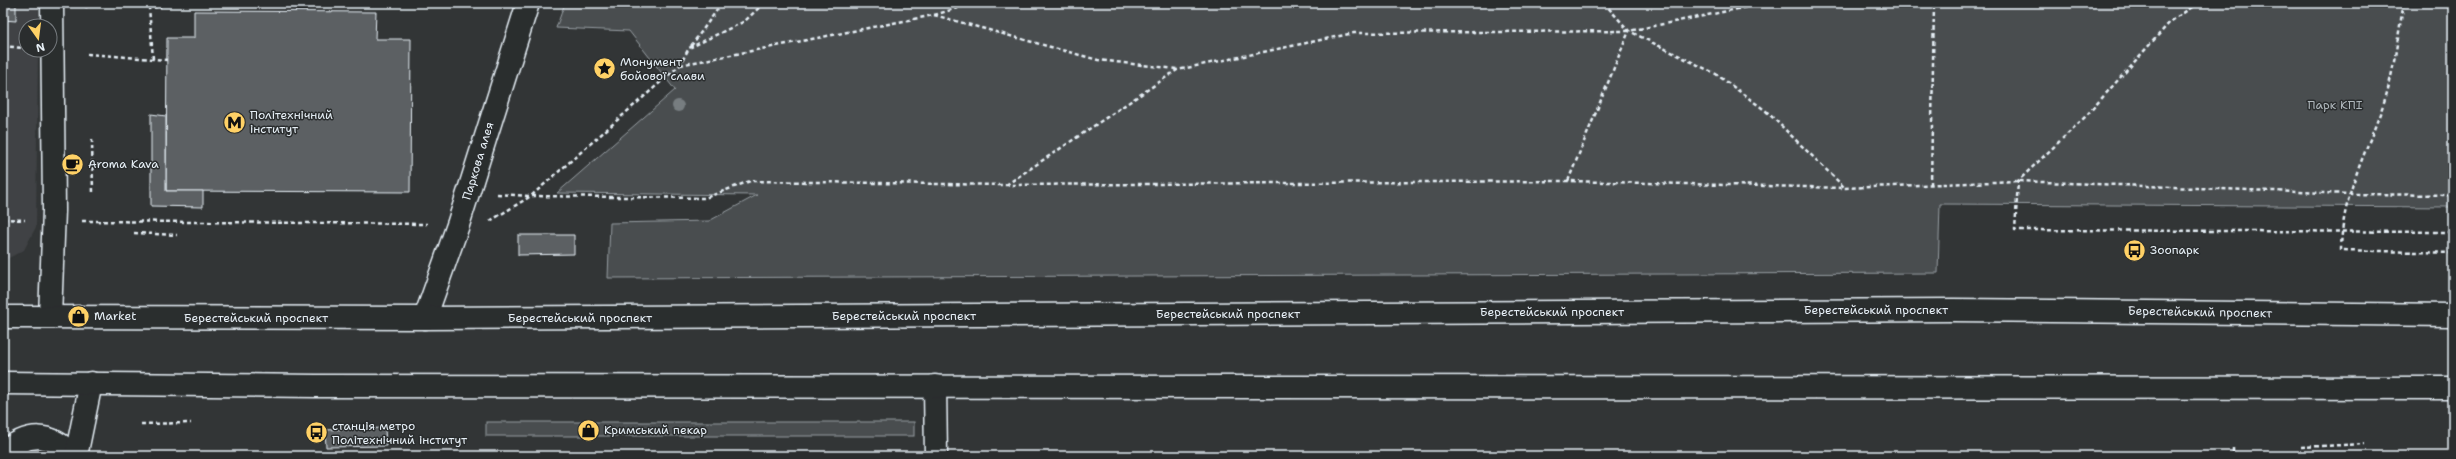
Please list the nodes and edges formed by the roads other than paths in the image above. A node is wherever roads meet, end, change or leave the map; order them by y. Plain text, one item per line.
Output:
1 (52, 3) edge
2 (528, 3) edge
3 (2453, 315) edge
4 (3, 317) edge
5 (50, 317) junction
6 (425, 318) junction
7 (3, 383) edge
8 (90, 383) junction
9 (935, 386) junction
10 (2453, 388) edge
11 (3, 454) edge
12 (72, 456) edge
13 (76, 456) edge
14 (936, 456) edge

1 - 5 main road
2 - 6 main road, Паркова алея
3 - 6 main road, Берестейський проспект
4 - 5 main road, Берестейський проспект
5 - 6 main road, Берестейський проспект
7 - 8 main road
8 - 9 main road
8 - 13 main road
9 - 10 main road
9 - 14 main road
11 - 12 main road

